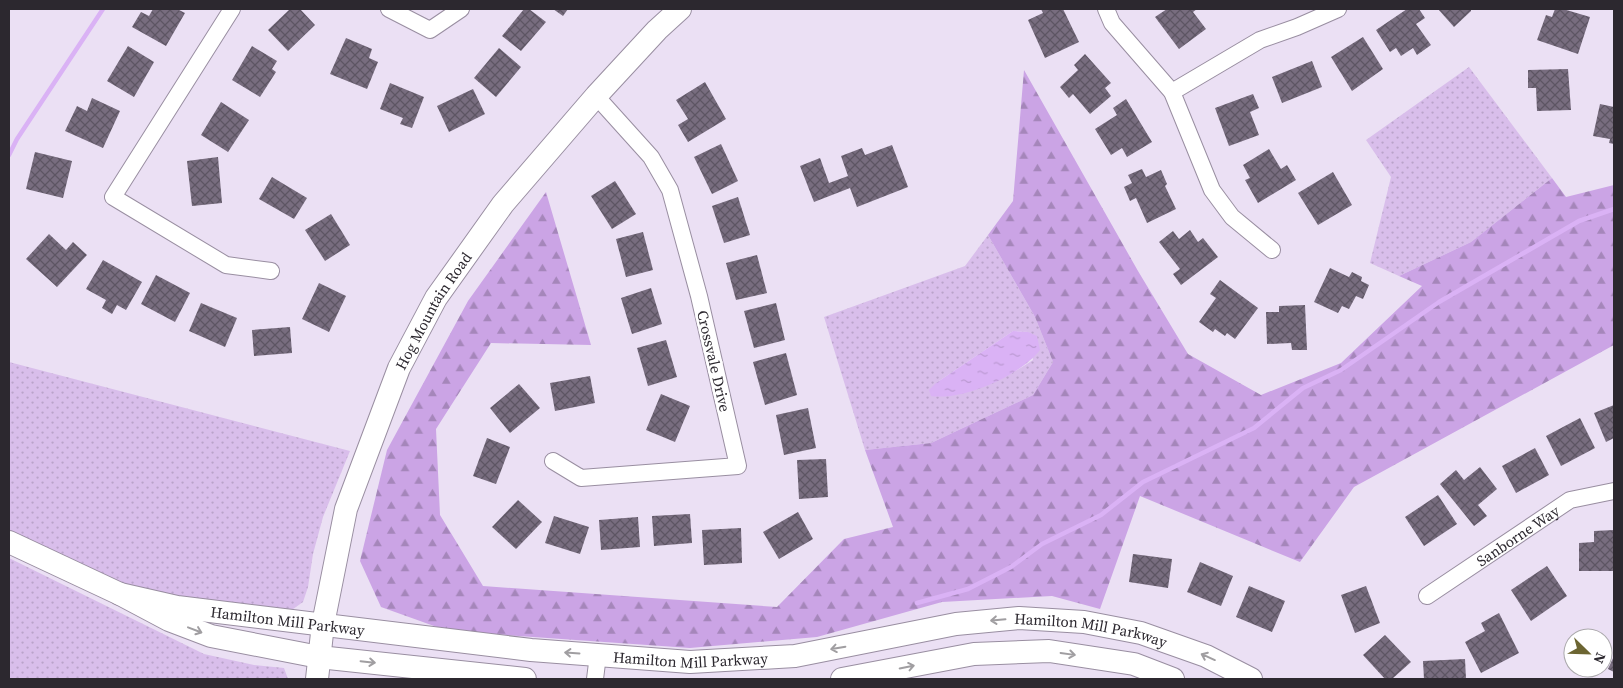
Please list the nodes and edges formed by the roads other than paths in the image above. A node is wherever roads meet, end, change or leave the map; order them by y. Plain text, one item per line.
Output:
1 (232, 9) edge
2 (389, 9) edge
3 (461, 9) edge
4 (680, 9) edge
5 (1106, 9) edge
6 (1338, 9) edge
7 (1172, 92) junction
8 (596, 96) junction
9 (1272, 250) dead end
10 (271, 271) dead end
11 (553, 461) dead end
12 (1614, 490) edge
13 (9, 542) edge
14 (120, 594) junction
15 (1426, 596) dead end
16 (323, 624) junction
17 (598, 655) junction
18 (320, 657) junction
19 (1238, 676) edge
20 (317, 679) edge
21 (525, 679) edge
22 (595, 679) edge
23 (842, 679) edge
24 (1173, 679) edge

1 - 10 street
2 - 3 street
4 - 8 street, Hog Mountain Road
5 - 7 street
6 - 7 street
7 - 9 street
8 - 11 street, Crossvale Drive
8 - 16 street, Hog Mountain Road
12 - 15 street, Sanborne Way
13 - 14 street, Hamilton Mill Parkway
14 - 16 street, Hamilton Mill Parkway
14 -> 18 street, Hamilton Mill Parkway
17 -> 16 street, Hamilton Mill Parkway
16 - 18 street, Hog Mountain Road
19 -> 17 street, Hamilton Mill Parkway
17 - 22 street
18 - 20 street, Hog Mountain Road
18 -> 21 street, Hamilton Mill Parkway
23 -> 24 street, Hamilton Mill Parkway

